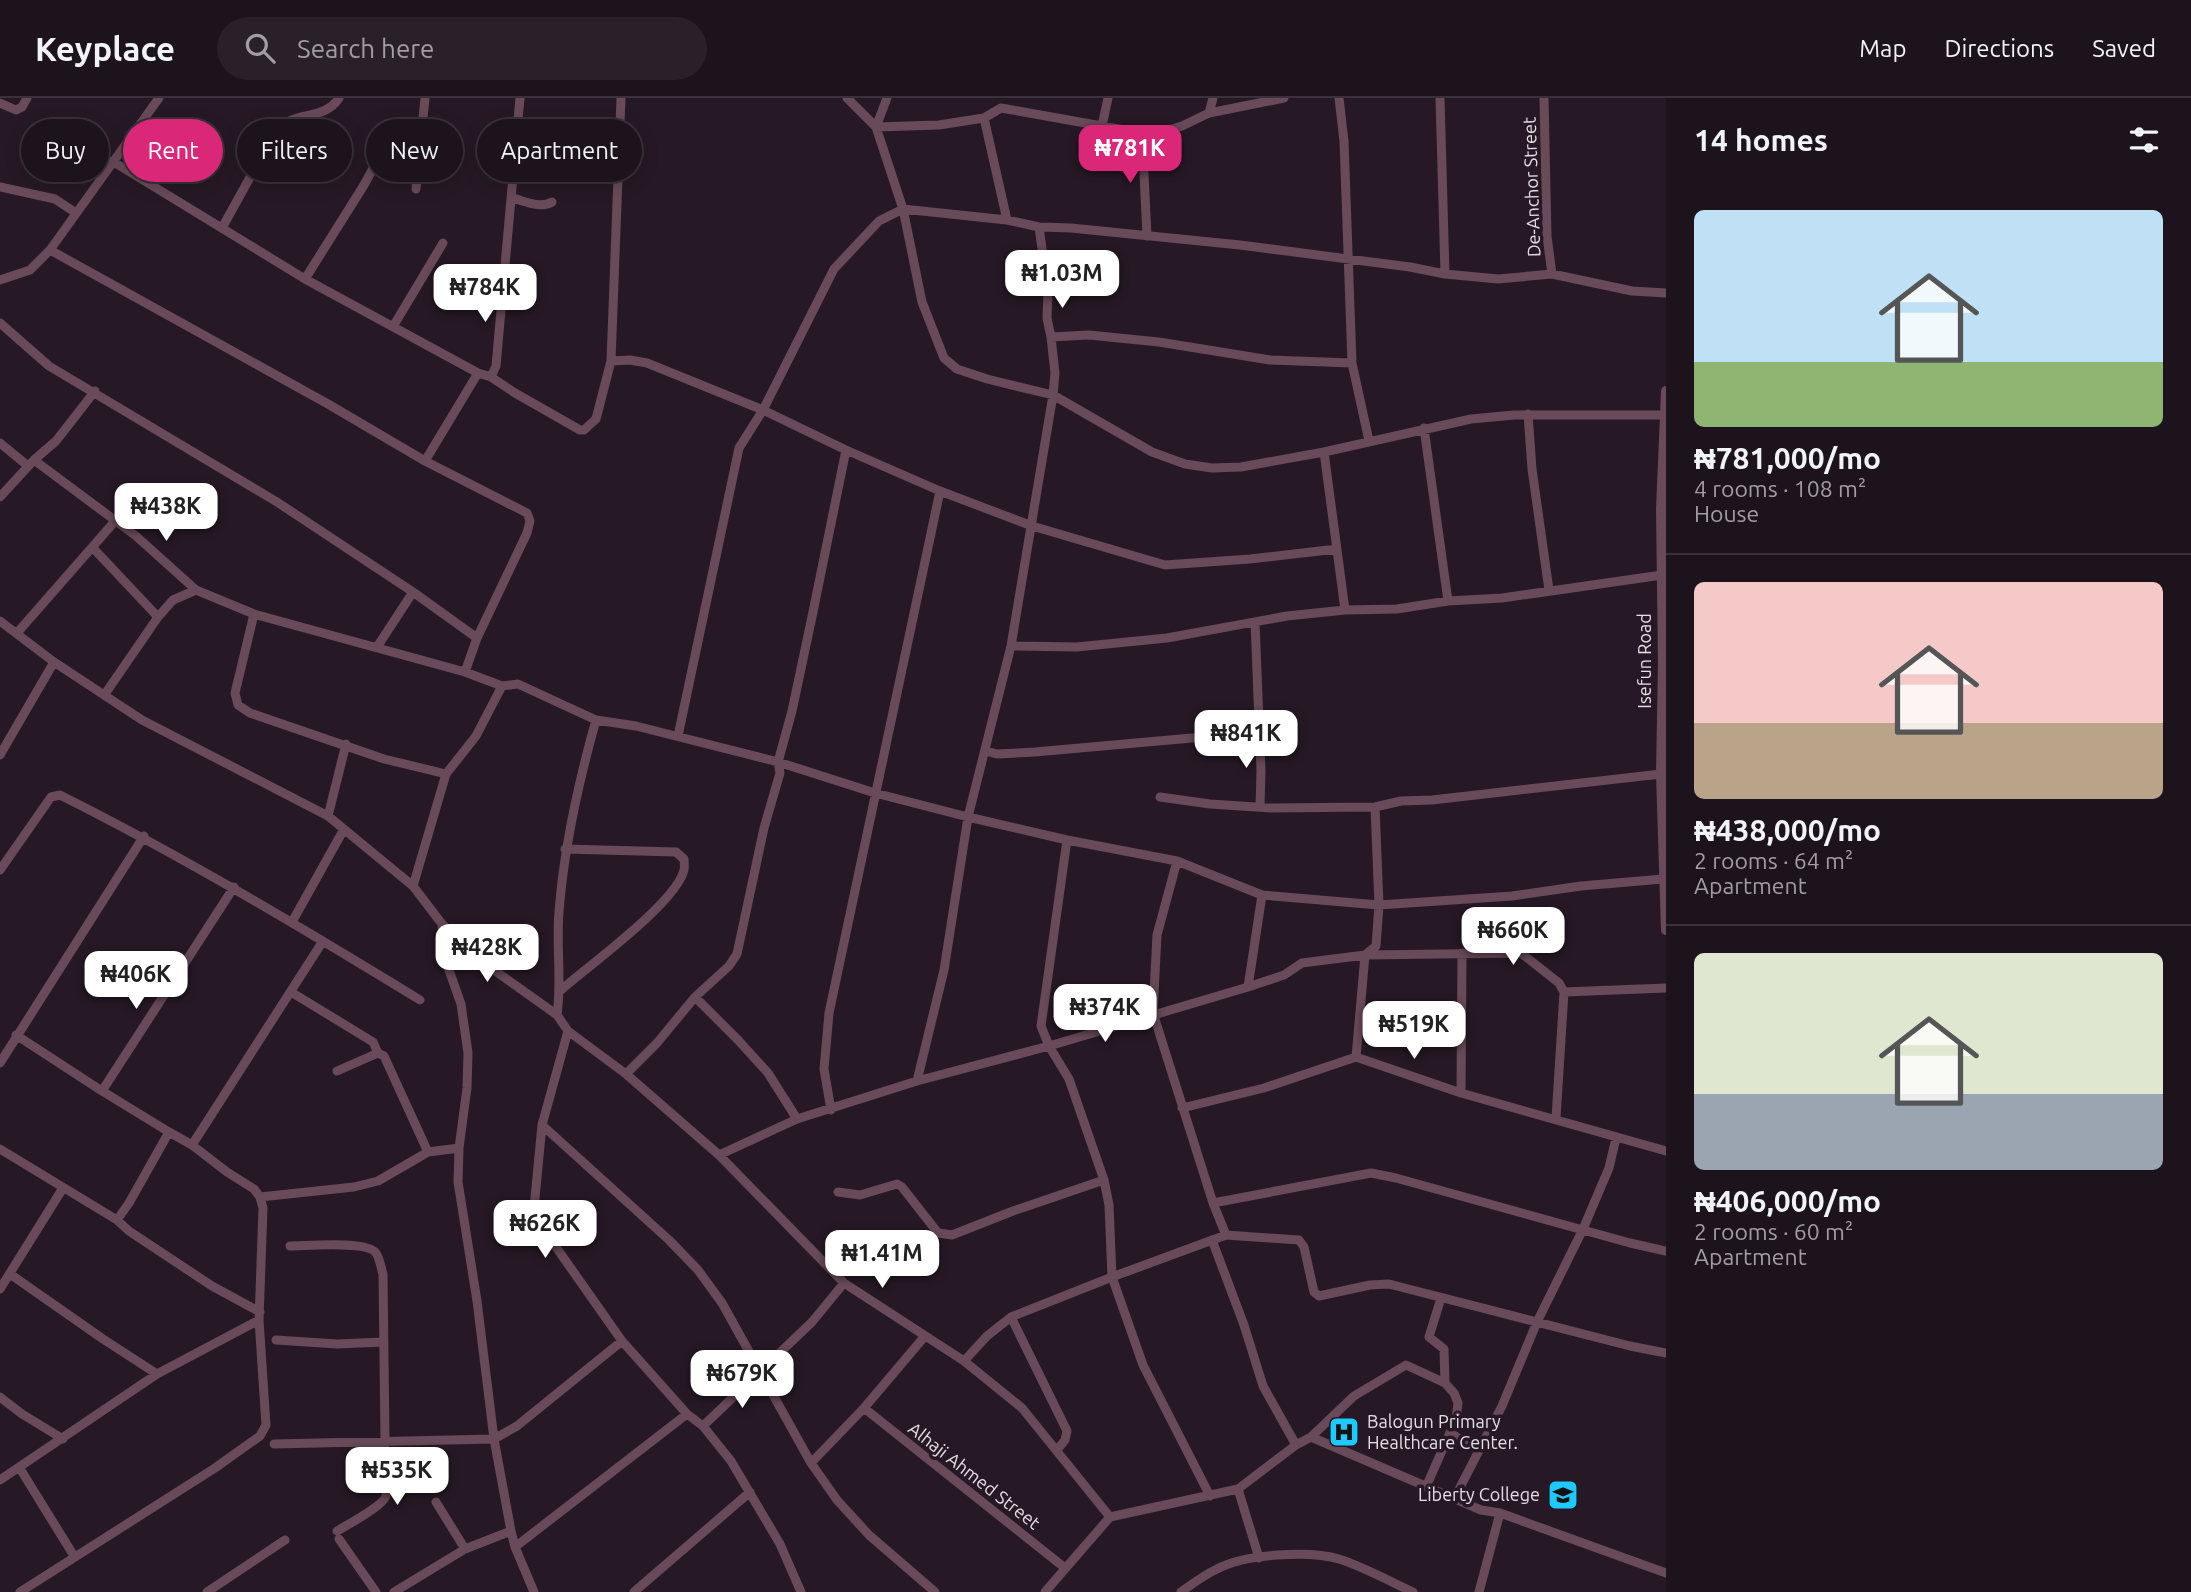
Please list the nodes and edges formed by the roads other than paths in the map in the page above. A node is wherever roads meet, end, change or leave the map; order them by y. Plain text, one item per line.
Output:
1 (27, 98) edge
2 (159, 98) edge
3 (339, 98) edge
4 (425, 98) edge
5 (520, 98) edge
6 (621, 98) edge
7 (847, 98) edge
8 (887, 98) edge
9 (1108, 98) edge
10 (1213, 98) edge
11 (1284, 98) edge
12 (1339, 98) edge
13 (1440, 98) edge
14 (1544, 98) edge
15 (0, 103) edge
16 (1001, 103) edge
17 (1209, 113) junction
18 (984, 118) junction
19 (422, 119) edge
20 (1101, 126) junction
21 (876, 127) junction
22 (1142, 133) junction
23 (112, 161) junction
24 (366, 182) edge
25 (417, 182) edge
26 (0, 187) edge
27 (416, 190) dead end
28 (512, 198) junction
29 (552, 202) dead end
30 (903, 209) junction
31 (76, 213) junction
32 (1007, 220) junction
33 (1039, 227) junction
34 (222, 228) junction
35 (1147, 236) junction
36 (443, 243) dead end
37 (50, 250) junction
38 (1347, 260) junction
39 (1445, 274) junction
40 (1552, 274) junction
41 (305, 279) junction
42 (0, 280) edge
43 (1666, 293) edge
44 (0, 323) edge
45 (394, 325) junction
46 (1051, 337) junction
47 (611, 361) junction
48 (1352, 363) junction
49 (478, 373) junction
50 (491, 377) junction
51 (95, 391) junction
52 (1666, 391) edge
53 (1053, 396) junction
54 (763, 410) junction
55 (1528, 414) junction
56 (1666, 415) edge
57 (1424, 428) junction
58 (1369, 442) junction
59 (0, 443) edge
60 (846, 450) junction
61 (1324, 452) junction
62 (425, 461) junction
63 (31, 463) junction
64 (940, 491) junction
65 (0, 497) edge
66 (116, 520) junction
67 (1032, 526) junction
68 (93, 548) junction
69 (1337, 549) junction
70 (1662, 575) junction
71 (196, 590) junction
72 (1549, 590) junction
73 (413, 592) junction
74 (1448, 601) junction
75 (1345, 610) junction
76 (254, 614) junction
77 (158, 617) junction
78 (0, 621) edge
79 (1255, 622) junction
80 (18, 633) junction
81 (477, 638) junction
82 (1011, 646) junction
83 (377, 647) junction
84 (54, 662) junction
85 (465, 672) junction
86 (502, 686) junction
87 (105, 694) junction
88 (596, 720) junction
89 (1258, 732) junction
90 (678, 736) junction
91 (346, 744) junction
92 (986, 751) junction
93 (0, 755) edge
94 (778, 762) junction
95 (446, 774) junction
96 (1661, 774) junction
97 (875, 793) junction
98 (1160, 797) dead end
99 (1260, 807) junction
100 (1375, 807) junction
101 (328, 816) junction
102 (968, 817) junction
103 (344, 829) junction
104 (144, 836) junction
105 (1067, 840) junction
106 (565, 849) junction
107 (1177, 861) junction
108 (0, 870) edge
109 (1663, 879) junction
110 (412, 886) junction
111 (234, 887) junction
112 (1262, 895) junction
113 (1379, 905) junction
114 (292, 922) junction
115 (442, 924) junction
116 (1666, 930) edge
117 (323, 941) junction
118 (1462, 953) junction
119 (1365, 955) junction
120 (1248, 987) junction
121 (1666, 988) edge
122 (560, 991) junction
123 (291, 992) junction
124 (1564, 992) junction
125 (695, 997) junction
126 (420, 1000) dead end
127 (1153, 1013) junction
128 (557, 1015) junction
129 (568, 1031) junction
130 (16, 1035) junction
131 (1049, 1046) junction
132 (378, 1053) junction
133 (1356, 1057) junction
134 (0, 1063) edge
135 (337, 1071) dead end
136 (626, 1074) junction
137 (917, 1081) junction
138 (102, 1091) junction
139 (1461, 1093) junction
140 (1182, 1108) junction
141 (831, 1110) junction
142 (1556, 1118) junction
143 (797, 1119) junction
144 (542, 1125) junction
145 (169, 1132) junction
146 (1616, 1138) junction
147 (192, 1144) junction
148 (459, 1148) junction
149 (0, 1149) edge
150 (1666, 1151) edge
151 (428, 1152) junction
152 (719, 1155) junction
153 (1104, 1180) junction
154 (63, 1188) junction
155 (838, 1192) dead end
156 (260, 1197) junction
157 (1213, 1203) junction
158 (117, 1220) junction
159 (1583, 1230) junction
160 (1226, 1235) junction
161 (1212, 1240) junction
162 (290, 1246) dead end
163 (1666, 1251) edge
164 (10, 1273) junction
165 (1112, 1276) junction
166 (844, 1283) junction
167 (0, 1289) edge
168 (1441, 1298) junction
169 (260, 1316) junction
170 (1011, 1317) junction
171 (1537, 1322) junction
172 (925, 1336) junction
173 (276, 1340) dead end
174 (622, 1341) junction
175 (384, 1342) junction
176 (1666, 1353) edge
177 (964, 1361) junction
178 (760, 1371) junction
179 (158, 1374) junction
180 (1445, 1383) junction
181 (0, 1397) edge
182 (864, 1408) junction
183 (687, 1414) junction
184 (703, 1426) junction
185 (1450, 1432) junction
186 (1311, 1437) junction
187 (63, 1438) junction
188 (494, 1439) junction
189 (385, 1441) junction
190 (274, 1444) dead end
191 (1296, 1445) junction
192 (1482, 1446) junction
193 (1057, 1450) junction
194 (811, 1463) junction
195 (19, 1467) junction
196 (0, 1479) edge
197 (1426, 1487) junction
198 (1238, 1489) junction
199 (750, 1492) junction
200 (1210, 1496) junction
201 (1454, 1499) junction
202 (436, 1502) dead end
203 (1500, 1513) junction
204 (1110, 1517) junction
205 (511, 1531) junction
206 (285, 1540) dead end
207 (515, 1547) junction
208 (465, 1549) junction
209 (74, 1556) junction
210 (1259, 1558) junction
211 (1066, 1568) junction
212 (1666, 1573) edge
213 (797, 1590) edge
214 (930, 1591) edge
215 (20, 1592) edge
216 (207, 1592) edge
217 (376, 1592) edge
218 (394, 1592) edge
219 (534, 1592) edge
220 (634, 1592) edge
221 (1045, 1592) edge
222 (1181, 1592) edge
223 (1413, 1592) edge
224 (1479, 1592) edge

1 - 15 street
2 - 23 street
3 - 34 street
4 - 19 street
5 - 28 street
6 - 47 street
7 - 21 street
8 - 21 street
9 - 20 street
10 - 17 street
11 - 17 street
12 - 38 street
13 - 39 street
14 - 40 street, De-Anchor Street
16 - 18 street
16 - 20 street
17 - 22 street
18 - 21 street
18 - 32 street
20 - 22 street
21 - 30 street
22 - 35 street
23 - 31 street
23 - 34 street
24 - 41 street
25 - 27 street
26 - 31 street
28 - 29 street
28 - 50 street
30 - 32 street
30 - 53 street
30 - 54 street
31 - 37 street
32 - 33 street
33 - 35 street
33 - 46 street
34 - 41 street
35 - 38 street
36 - 45 street
37 - 42 street
37 - 62 street
38 - 39 street
38 - 48 street
39 - 40 street
40 - 43 street
41 - 45 street
44 - 51 street
45 - 49 street
46 - 48 street
46 - 53 street
47 - 50 street
47 - 54 street
48 - 58 street
49 - 50 street
49 - 62 street
51 - 63 street
51 - 73 street
52 - 56 street, Isefun Road
53 - 61 street
53 - 67 street
54 - 60 street
54 - 90 street
55 - 56 street
55 - 57 street
55 - 72 street
56 - 70 street, Isefun Road
57 - 58 street
57 - 74 street
58 - 61 street
59 - 63 street
60 - 64 street
60 - 94 street
61 - 69 street
62 - 81 street
63 - 65 street
63 - 66 street
64 - 67 street
64 - 97 street
66 - 68 street
66 - 71 street
67 - 69 street
67 - 82 street
68 - 77 street
68 - 80 street
69 - 75 street
70 - 72 street
70 - 96 street, Isefun Road
71 - 76 street
71 - 77 street
72 - 74 street
73 - 81 street
73 - 83 street
74 - 75 street
75 - 79 street
76 - 83 street
76 - 91 street
77 - 87 street
78 - 80 street
79 - 82 street
79 - 89 street
80 - 84 street
81 - 85 street
82 - 92 street
83 - 85 street
84 - 87 street
84 - 93 street
85 - 86 street
86 - 88 street
86 - 95 street
87 - 101 street
88 - 90 street
88 - 106 street
89 - 92 street
89 - 99 street
90 - 94 street
91 - 95 street
91 - 101 street
92 - 102 street
94 - 97 street
94 - 125 street
95 - 110 street
96 - 100 street
96 - 109 street, Isefun Road
97 - 102 street
97 - 141 street
98 - 99 street
99 - 100 street
100 - 113 street
101 - 103 street
102 - 105 street
102 - 137 street
103 - 110 street
103 - 114 street
104 - 108 street
104 - 111 street
104 - 130 street
105 - 107 street
105 - 131 street
106 - 122 street
106 - 122 street
107 - 112 street
107 - 127 street
109 - 113 street
109 - 116 street, Isefun Road
110 - 115 street
111 - 114 street
111 - 138 street
112 - 113 street
112 - 120 street
113 - 119 street
114 - 117 street
115 - 128 street
115 - 148 street
117 - 123 street
117 - 126 street
118 - 119 street
118 - 124 street
118 - 139 street
119 - 120 street
119 - 133 street
120 - 127 street
121 - 124 street
122 - 128 street
123 - 132 street
123 - 147 street
124 - 142 street
125 - 136 street
125 - 143 street
127 - 131 street
127 - 140 street
128 - 129 street
129 - 136 street
129 - 144 street
130 - 134 street
130 - 138 street
131 - 137 street
131 - 153 street
132 - 135 street
132 - 151 street
133 - 139 street
133 - 140 street
136 - 152 street
137 - 141 street
138 - 145 street
139 - 142 street
140 - 157 street
141 - 143 street
142 - 146 street
143 - 152 street
144 - 174 street
144 - 178 street
145 - 147 street
145 - 158 street
146 - 150 street
146 - 159 street
147 - 156 street
148 - 151 street
148 - 188 street
149 - 154 street
151 - 156 street
152 - 166 street
153 - 155 street
153 - 165 street
154 - 158 street
154 - 164 street
156 - 169 street
157 - 159 street
157 - 160 street
158 - 169 street
159 - 163 street
159 - 171 street
160 - 161 street
160 - 168 street
161 - 165 street
161 - 191 street
162 - 175 street
164 - 167 street
164 - 179 street
165 - 170 street
165 - 200 street
166 - 172 street
166 - 178 street
168 - 171 street
168 - 180 street
169 - 179 street
169 - 209 street
170 - 177 street
170 - 193 street
171 - 176 street
171 - 192 street
172 - 177 street
172 - 182 street
173 - 175 street
174 - 183 street
174 - 188 street
175 - 189 street
177 - 193 street
178 - 184 street
178 - 194 street
179 - 187 street
180 - 185 street
180 - 186 street
181 - 187 street
182 - 194 street
182 - 211 street, Alhaji Ahmed Street
183 - 184 street
183 - 207 street
184 - 199 street
185 - 192 street
185 - 197 street
186 - 191 street
186 - 197 street
187 - 195 street
188 - 189 street
188 - 205 street
189 - 190 street
189 - 217 street
191 - 198 street
192 - 201 street
193 - 204 street
194 - 214 street
195 - 196 street
195 - 209 street
197 - 201 street
198 - 200 street
198 - 210 street
199 - 213 street
199 - 220 street
200 - 204 street
201 - 203 street
202 - 208 street
203 - 212 street
203 - 224 street
204 - 211 street
205 - 207 street
205 - 208 street
206 - 216 street
207 - 219 street
208 - 218 street
209 - 215 street
210 - 222 street
210 - 223 street
211 - 221 street

